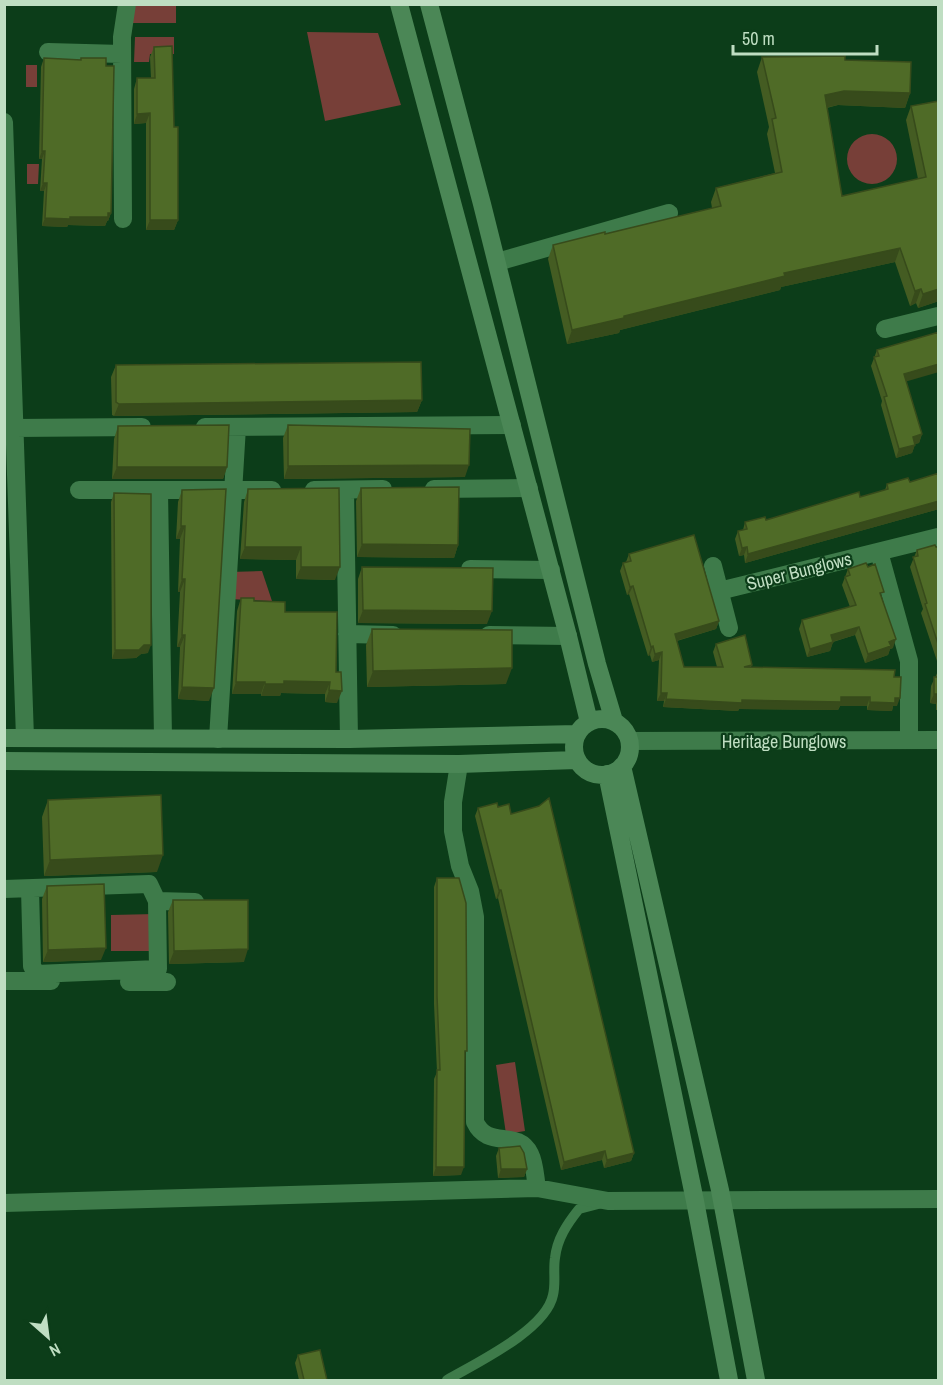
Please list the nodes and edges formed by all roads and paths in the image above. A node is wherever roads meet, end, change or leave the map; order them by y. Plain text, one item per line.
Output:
1 (127, 4) edge
2 (399, 4) edge
3 (429, 4) edge
4 (48, 52) dead end
5 (122, 54) junction
6 (4, 122) edge
7 (669, 213) dead end
8 (123, 219) dead end
9 (497, 262) junction
10 (8, 308) edge
11 (939, 316) edge
12 (885, 329) dead end
13 (512, 425) junction
14 (155, 427) edge
15 (190, 427) edge
16 (237, 427) junction
17 (14, 428) junction
18 (529, 488) junction
19 (79, 490) dead end
20 (345, 490) junction
21 (159, 491) junction
22 (233, 491) junction
23 (939, 537) edge
24 (879, 552) junction
25 (712, 566) dead end
26 (346, 568) junction
27 (368, 568) edge
28 (448, 569) edge
29 (551, 570) junction
30 (719, 591) junction
31 (729, 628) dead end
32 (346, 634) junction
33 (405, 635) edge
34 (475, 635) edge
35 (568, 636) junction
36 (614, 721) junction
37 (582, 728) junction
38 (4, 738) edge
39 (25, 738) junction
40 (163, 738) junction
41 (218, 739) junction
42 (349, 739) junction
43 (909, 740) junction
44 (939, 740) edge
45 (630, 741) junction
46 (577, 760) junction
47 (4, 761) edge
48 (459, 764) junction
49 (615, 770) junction
50 (4, 889) edge
51 (30, 889) junction
52 (157, 901) junction
53 (210, 902) edge
54 (4, 981) edge
55 (166, 982) dead end
56 (537, 1188) junction
57 (939, 1198) edge
58 (608, 1201) junction
59 (695, 1201) junction
60 (722, 1201) junction
61 (4, 1203) edge
62 (447, 1380) edge
63 (729, 1380) edge
64 (756, 1380) edge

1 - 5 street
2 - 13 street
3 - 9 street
4 - 5 street
5 - 8 street
6 - 10 street
7 - 9 street
9 - 36 street
10 - 17 street
11 - 12 street
13 - 16 street
13 - 18 street
14 - 17 street
15 - 16 street
16 - 22 street
17 - 39 street
18 - 20 street
18 - 29 street
19 - 21 street
20 - 22 street
20 - 26 street
21 - 22 street
21 - 40 street
22 - 41 street
23 - 24 street, Super Bunglows
24 - 30 street, Super Bunglows
24 - 43 street
25 - 30 street
26 - 27 street
26 - 32 street
28 - 29 street
29 - 35 street
30 - 31 street
32 - 33 street
32 - 42 street
34 - 35 street
35 - 37 street
36 - 37 street
36 - 45 street
37 - 42 street
37 - 46 street
38 - 39 street
39 - 40 street
40 - 41 street
41 - 42 street
43 - 44 street, Heritage Bunglows
43 - 45 street, Heritage Bunglows
45 - 49 street
46 - 48 street
46 - 49 street
47 - 48 street
48 - 56 street
49 - 59 street
49 - 60 street
50 - 51 street
51 - 52 street
51 - 52 street
52 - 53 street
54 - 55 street
56 - 58 street
56 - 61 street
57 - 60 street
58 - 59 street
58 - 62 lane
59 - 60 street
59 - 63 street
60 - 64 street

